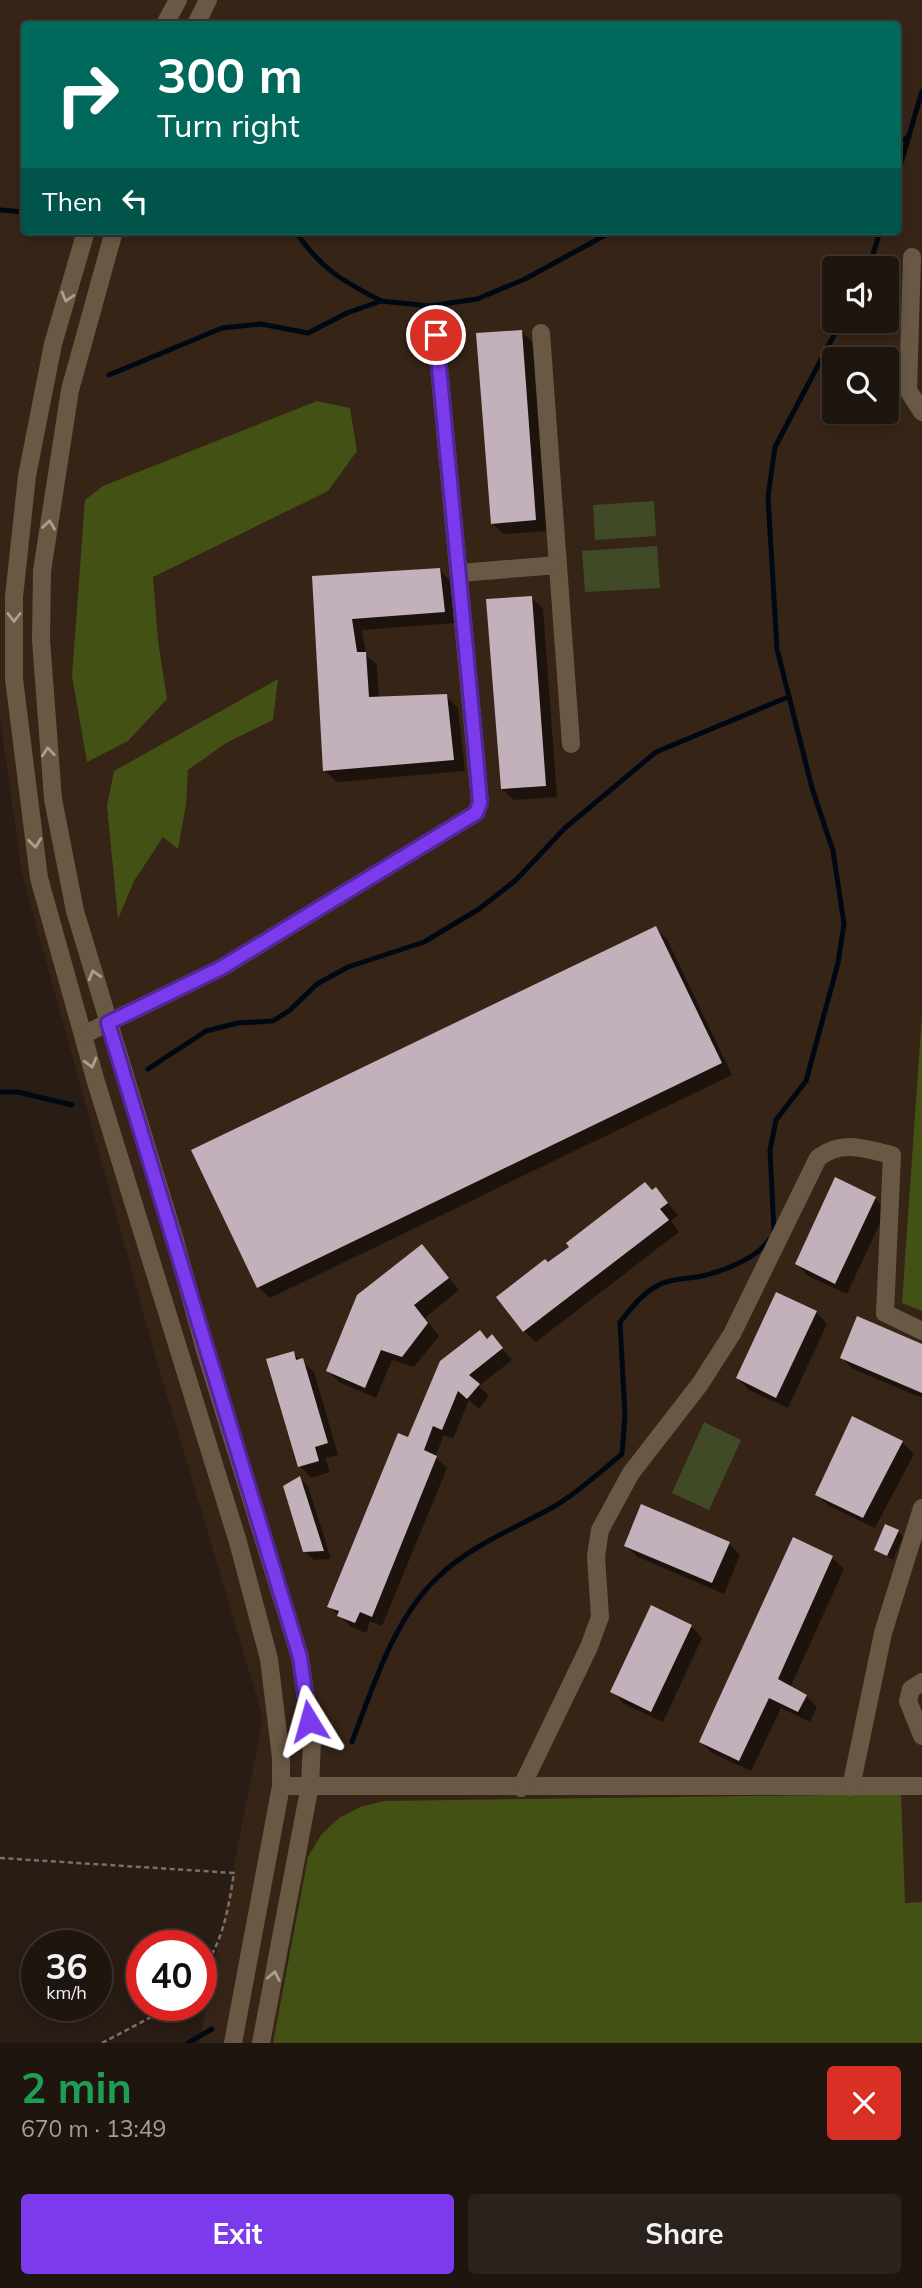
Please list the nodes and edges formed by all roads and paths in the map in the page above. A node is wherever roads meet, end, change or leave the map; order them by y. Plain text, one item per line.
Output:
1 (178, 0) edge
2 (208, 0) edge
3 (167, 21) edge
4 (198, 21) edge
5 (85, 235) edge
6 (113, 235) edge
7 (912, 257) dead end
8 (541, 333) dead end
9 (436, 335) dead end
10 (922, 412) edge
11 (558, 565) junction
12 (459, 573) junction
13 (571, 744) dead end
14 (108, 1023) junction
15 (83, 1035) junction
16 (922, 1331) edge
17 (205, 1350) junction
18 (181, 1357) junction
19 (922, 1508) edge
20 (261, 1531) junction
21 (238, 1542) junction
22 (922, 1682) edge
23 (922, 1736) edge
24 (310, 1785) junction
25 (281, 1786) junction
26 (922, 1786) edge
27 (851, 1787) junction
28 (521, 1788) junction
29 (0, 1858) edge
30 (217, 1941) edge
31 (144, 2021) edge
32 (102, 2043) edge
33 (233, 2043) edge
34 (261, 2043) edge

1 - 3 street
2 - 4 street
5 -> 15 street
14 -> 6 street
7 - 10 street
8 - 11 street
9 - 12 street
11 - 12 street
11 - 13 street
12 - 14 street
14 - 15 street
14 - 17 street
15 -> 18 street
16 - 28 street
17 - 18 street
17 - 20 street
18 - 21 street
19 - 27 street
20 - 21 street
20 - 24 street
21 - 25 street
22 - 23 street
24 - 25 street
24 - 28 street
34 -> 24 street
25 - 33 street
26 - 27 street
27 - 28 street
29 - 30 path
31 - 32 path

